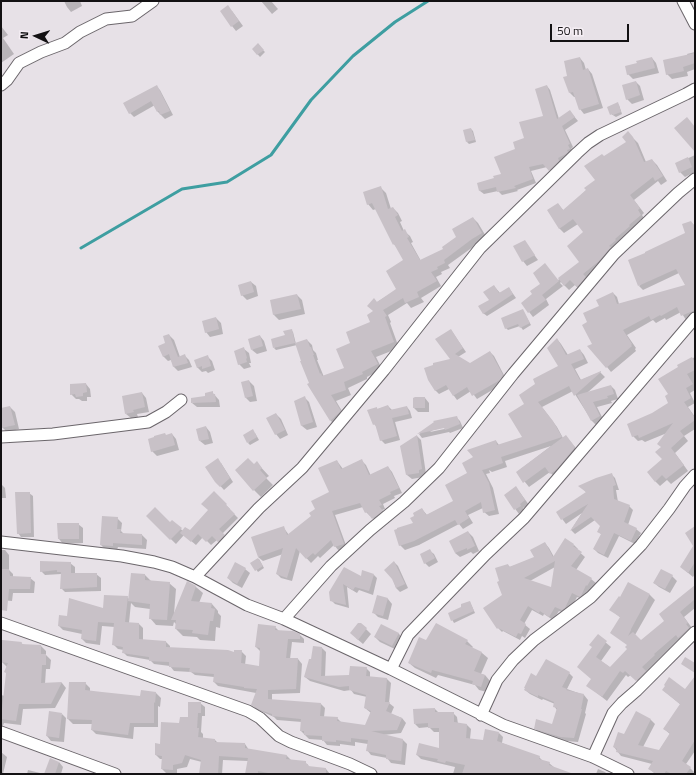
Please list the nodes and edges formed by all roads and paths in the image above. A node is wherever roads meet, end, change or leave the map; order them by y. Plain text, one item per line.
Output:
1 (153, 1) edge
2 (683, 1) edge
3 (695, 24) edge
4 (1, 84) edge
5 (695, 89) edge
6 (695, 179) edge
7 (695, 318) edge
8 (181, 400) dead end
9 (1, 437) edge
10 (695, 475) edge
11 (1, 542) edge
12 (195, 577) junction
13 (284, 619) junction
14 (1, 623) edge
15 (695, 632) edge
16 (392, 669) junction
17 (481, 715) junction
18 (1, 732) edge
19 (593, 757) junction
20 (115, 774) edge
21 (371, 774) edge
22 (628, 774) edge

1 - 4 street
2 - 3 street
5 - 12 street
6 - 13 street
7 - 16 street
8 - 9 street
10 - 17 street
11 - 12 street
12 - 13 street
13 - 16 street
14 - 21 street
15 - 19 street
16 - 17 street
17 - 19 street
18 - 20 street
19 - 22 street

